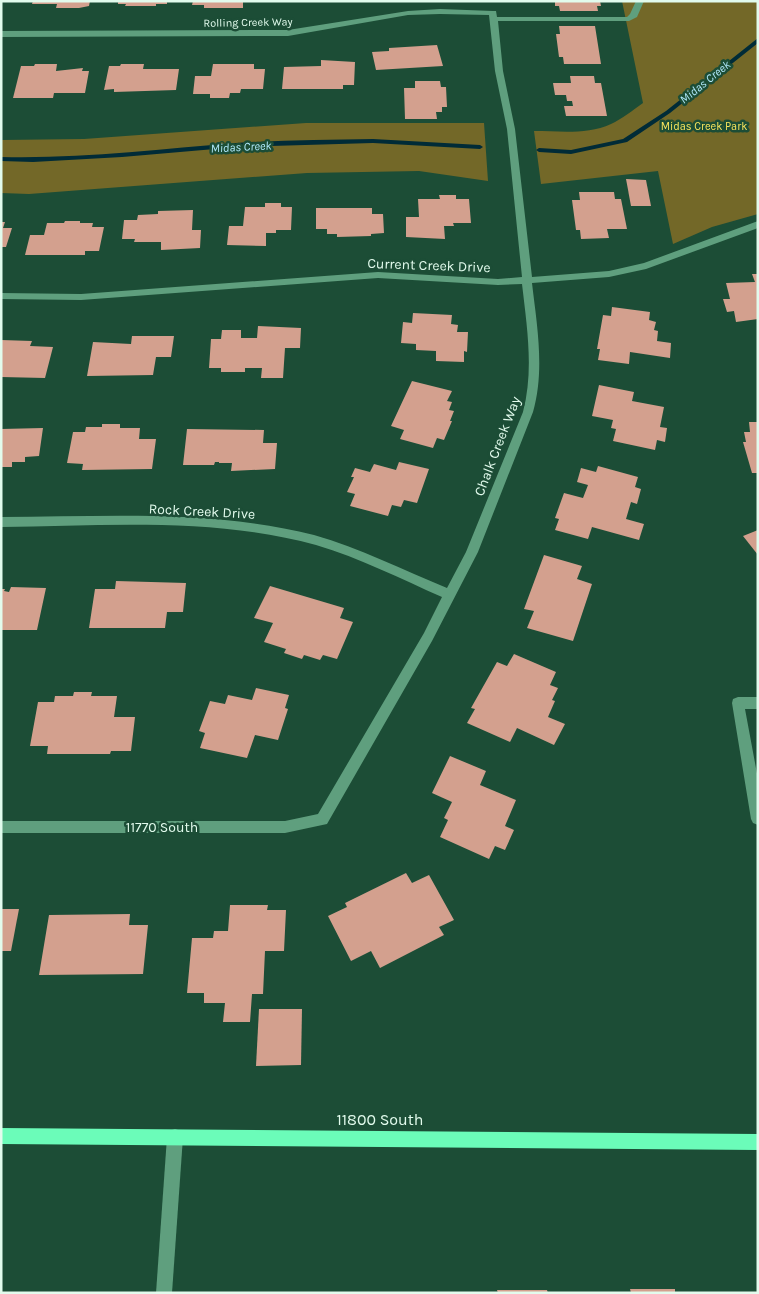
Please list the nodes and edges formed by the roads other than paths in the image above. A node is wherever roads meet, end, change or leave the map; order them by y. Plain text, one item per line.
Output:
1 (640, 1) edge
2 (493, 16) junction
3 (1, 34) edge
4 (758, 224) edge
5 (528, 282) junction
6 (1, 296) edge
7 (1, 522) edge
8 (450, 595) junction
9 (758, 703) edge
10 (322, 820) joint
11 (758, 820) edge
12 (1, 827) edge
13 (1, 1136) edge
14 (175, 1137) junction
15 (758, 1142) edge
16 (164, 1293) edge

1 - 2 street, Rolling Creek Way
2 - 3 street, Rolling Creek Way
2 - 5 street, Chalk Creek Way
4 - 5 street, Current Creek Drive
5 - 6 street, Current Creek Drive
5 - 8 street, Chalk Creek Way
7 - 8 street, Rock Creek Drive
8 - 10 street, Chalk Creek Way
9 - 11 street
10 - 12 street, 11770 South
13 - 14 main road, 11800 South
14 - 15 main road, 11800 South
14 - 16 street

